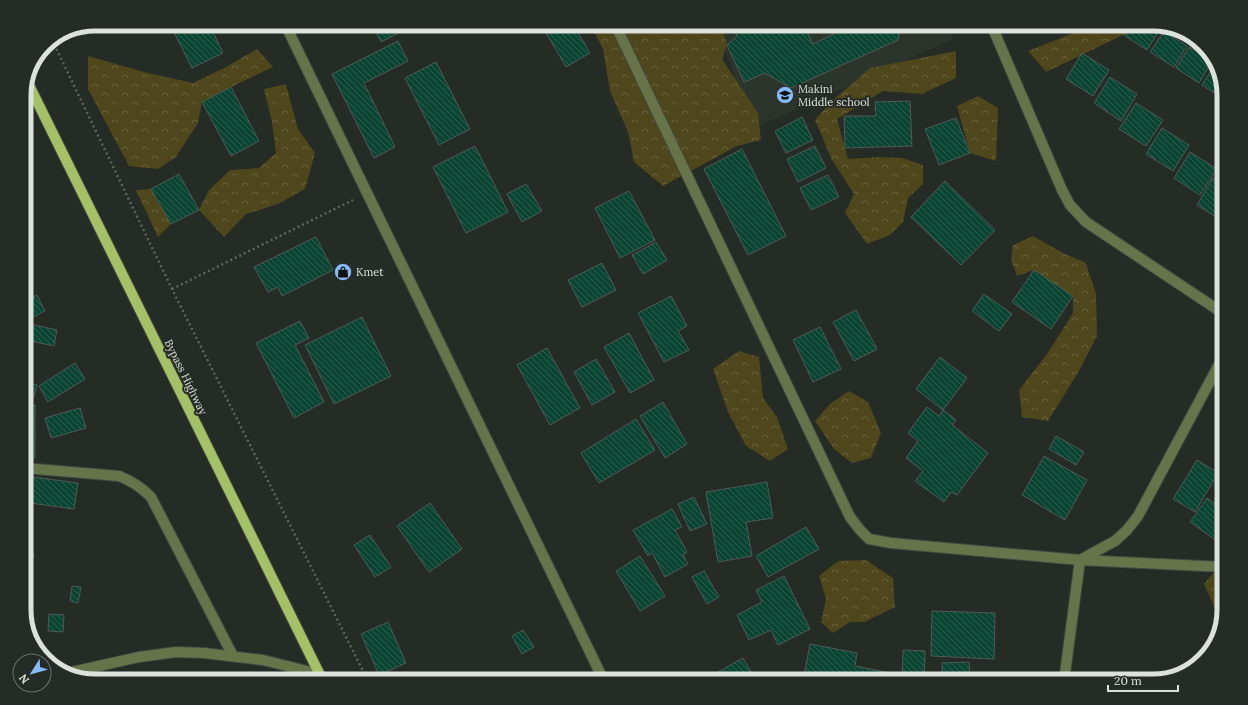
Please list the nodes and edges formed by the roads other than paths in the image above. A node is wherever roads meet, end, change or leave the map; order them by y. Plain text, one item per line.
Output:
1 (288, 31) edge
2 (618, 31) edge
3 (994, 31) edge
4 (31, 90) edge
5 (1217, 309) edge
6 (1217, 368) edge
7 (31, 469) edge
8 (1080, 560) junction
9 (1217, 567) edge
10 (233, 656) junction
11 (78, 672) edge
12 (308, 674) edge
13 (319, 674) edge
14 (601, 674) edge
15 (1065, 674) edge

1 - 14 street
2 - 8 street
3 - 5 street
4 - 13 main road, Bypass Highway
6 - 8 street
7 - 10 street
8 - 9 street
8 - 15 street
10 - 11 street
10 - 12 street

